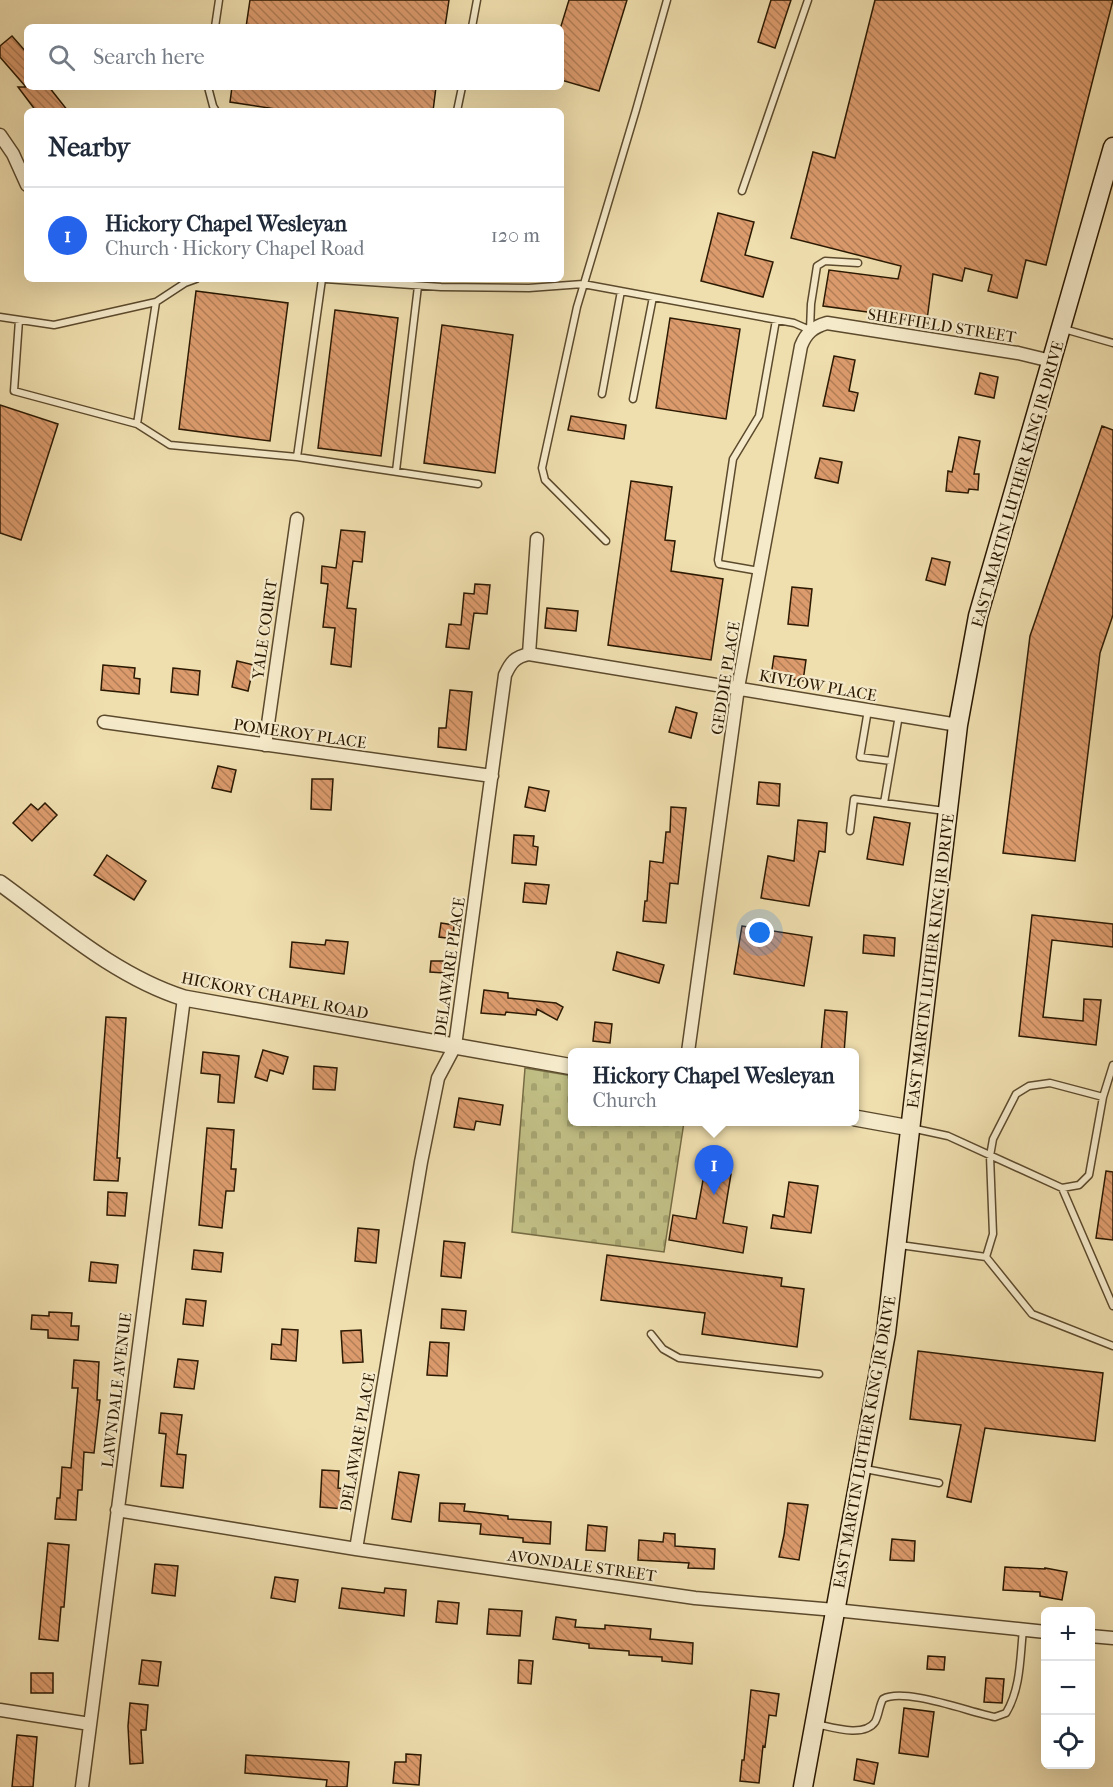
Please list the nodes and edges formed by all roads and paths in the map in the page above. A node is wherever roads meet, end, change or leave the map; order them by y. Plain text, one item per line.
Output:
1 (219, 0) edge
2 (477, 0) edge
3 (667, 0) edge
4 (808, 0) edge
5 (215, 24) edge
6 (473, 24) edge
7 (209, 90) edge
8 (461, 90) edge
9 (214, 108) edge
10 (457, 108) edge
11 (0, 135) edge
12 (1113, 147) edge
13 (24, 178) edge
14 (1108, 185) edge
15 (741, 191) dead end
16 (858, 263) dead end
17 (188, 282) edge
18 (324, 282) edge
19 (371, 282) edge
20 (584, 284) junction
21 (418, 285) junction
22 (621, 291) junction
23 (653, 297) junction
24 (156, 302) junction
25 (0, 317) edge
26 (19, 320) junction
27 (776, 320) junction
28 (1061, 328) junction
29 (810, 330) junction
30 (1113, 343) edge
31 (1051, 361) junction
32 (602, 394) dead end
33 (633, 399) dead end
34 (137, 424) junction
35 (297, 457) junction
36 (396, 471) junction
37 (478, 484) dead end
38 (297, 519) dead end
39 (537, 539) dead end
40 (606, 541) dead end
41 (760, 571) junction
42 (530, 654) junction
43 (738, 688) junction
44 (868, 710) junction
45 (899, 715) junction
46 (104, 722) dead end
47 (958, 725) junction
48 (265, 745) junction
49 (891, 761) junction
50 (492, 776) junction
51 (885, 803) junction
52 (948, 811) junction
53 (850, 831) dead end
54 (0, 883) edge
55 (184, 998) junction
56 (455, 1046) junction
57 (689, 1048) edge
58 (1113, 1065) edge
59 (568, 1066) edge
60 (1103, 1097) junction
61 (859, 1119) edge
62 (910, 1128) junction
63 (990, 1156) junction
64 (1062, 1188) junction
65 (896, 1244) junction
66 (986, 1257) junction
67 (1113, 1306) edge
68 (651, 1334) dead end
69 (1113, 1346) edge
70 (819, 1374) dead end
71 (861, 1468) junction
72 (939, 1483) dead end
73 (117, 1510) junction
74 (356, 1549) junction
75 (836, 1610) junction
76 (1023, 1629) junction
77 (1041, 1631) edge
78 (1095, 1636) edge
79 (1113, 1638) edge
80 (0, 1710) edge
81 (90, 1724) junction
82 (814, 1724) junction
83 (82, 1787) edge
84 (803, 1787) edge

1 - 5 lane
2 - 6 lane
3 - 20 lane
4 - 15 lane
7 - 9 lane
8 - 10 lane
11 - 13 street
12 - 14 main road, EAST MARTIN LUTHER KING JR DRIVE
14 - 28 main road, EAST MARTIN LUTHER KING JR DRIVE
16 - 29 lane
17 - 24 lane
18 - 35 lane
19 - 21 lane
20 - 21 lane
20 - 22 lane
20 - 40 lane
21 - 36 lane
22 - 23 lane
22 - 32 lane
23 - 27 lane
23 - 33 lane
24 - 26 lane
24 - 34 lane
25 - 26 lane
26 - 34 lane
27 - 29 lane
27 - 41 lane
28 - 30 lane
28 - 31 main road, EAST MARTIN LUTHER KING JR DRIVE
29 - 31 street, SHEFFIELD STREET
29 - 41 street, GEDDIE PLACE
31 - 47 main road, EAST MARTIN LUTHER KING JR DRIVE
34 - 35 lane
35 - 36 lane
36 - 37 lane
38 - 48 street, YALE COURT
39 - 42 street
41 - 43 street, GEDDIE PLACE
42 - 43 street, KIVLOW PLACE
42 - 50 street, DELAWARE PLACE
43 - 44 street, KIVLOW PLACE
43 - 57 street, GEDDIE PLACE
44 - 45 street, KIVLOW PLACE
44 - 49 lane
45 - 47 street, KIVLOW PLACE
45 - 49 lane
46 - 48 street, POMEROY PLACE
47 - 52 main road, EAST MARTIN LUTHER KING JR DRIVE
48 - 50 street, POMEROY PLACE
49 - 51 lane
50 - 56 street, DELAWARE PLACE
51 - 52 lane
51 - 53 lane
52 - 62 main road, EAST MARTIN LUTHER KING JR DRIVE
54 - 55 street, HICKORY CHAPEL ROAD
55 - 56 street, HICKORY CHAPEL ROAD
55 - 73 street, LAWNDALE AVENUE
56 - 59 street, HICKORY CHAPEL ROAD
56 - 74 street, DELAWARE PLACE
58 - 60 lane
60 - 63 lane
60 - 64 lane
61 - 62 street
62 - 63 lane
62 - 65 main road, EAST MARTIN LUTHER KING JR DRIVE
63 - 64 lane
63 - 66 lane
64 - 67 lane
65 - 66 lane
65 - 71 main road, EAST MARTIN LUTHER KING JR DRIVE
66 - 69 lane
68 - 70 lane
71 - 72 lane
71 - 75 main road, EAST MARTIN LUTHER KING JR DRIVE
73 - 74 street, AVONDALE STREET
73 - 81 street, LAWNDALE AVENUE
74 - 75 street, AVONDALE STREET
75 - 76 street, AVONDALE STREET
75 - 82 main road, EAST MARTIN LUTHER KING JR DRIVE
76 - 77 street, AVONDALE STREET
76 - 82 lane
78 - 79 street
80 - 81 street
81 - 83 street, LAWNDALE AVENUE
82 - 84 main road, EAST MARTIN LUTHER KING JR DRIVE

